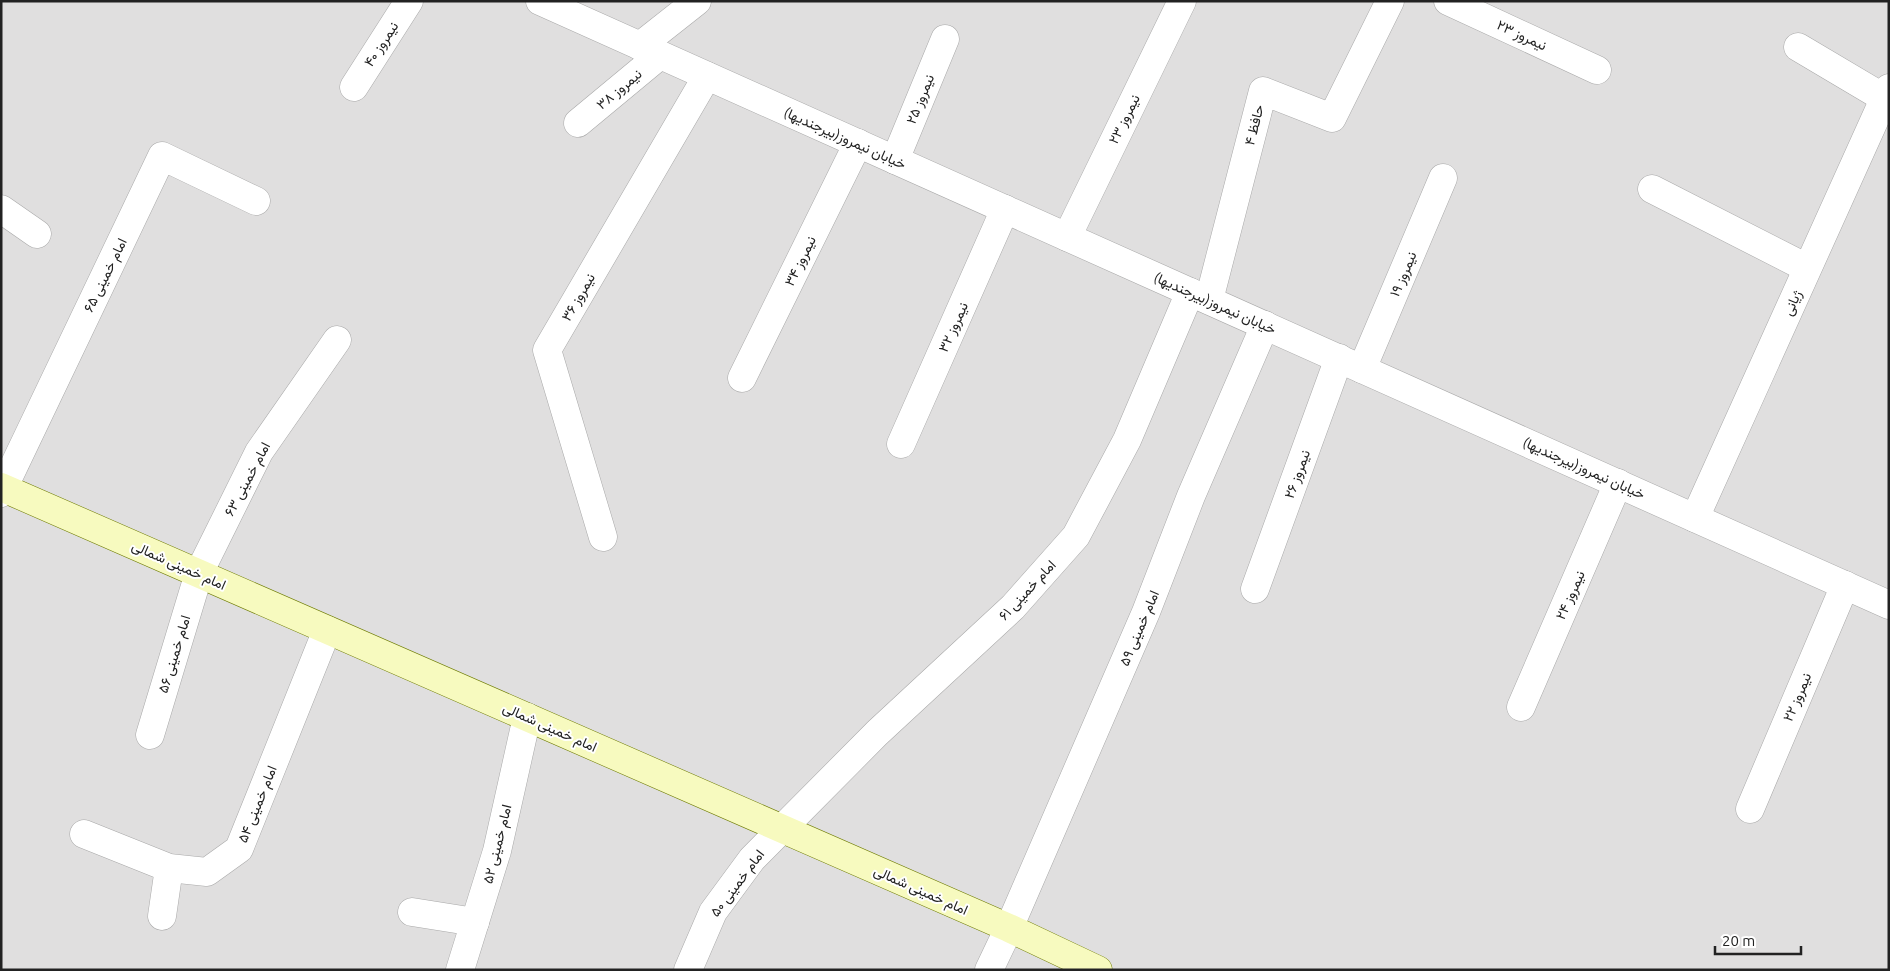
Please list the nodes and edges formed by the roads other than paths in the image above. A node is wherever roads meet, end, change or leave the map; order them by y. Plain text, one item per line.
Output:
1 (409, 1) edge
2 (540, 1) edge
3 (697, 1) edge
4 (1182, 1) edge
5 (1390, 1) edge
6 (1448, 1) edge
7 (945, 39) dead end
8 (1798, 47) dead end
9 (650, 50) junction
10 (1597, 70) dead end
11 (707, 76) junction
12 (354, 86) dead end
13 (1886, 93) edge
14 (578, 123) dead end
15 (858, 143) junction
16 (895, 160) junction
17 (1444, 178) dead end
18 (1652, 189) dead end
19 (256, 201) dead end
20 (1, 209) edge
21 (1006, 209) junction
22 (37, 234) dead end
23 (1067, 237) junction
24 (1807, 268) junction
25 (1199, 296) junction
26 (1265, 325) junction
27 (336, 340) dead end
28 (1350, 364) junction
29 (742, 378) dead end
30 (901, 444) dead end
31 (1618, 484) junction
32 (2, 489) edge
33 (1695, 518) junction
34 (603, 537) dead end
35 (199, 573) junction
36 (1845, 585) junction
37 (1255, 589) dead end
38 (1889, 605) edge
39 (327, 630) junction
40 (1521, 706) dead end
41 (527, 717) junction
42 (150, 735) dead end
43 (1750, 810) dead end
44 (781, 828) junction
45 (84, 834) dead end
46 (169, 868) junction
47 (412, 912) dead end
48 (162, 916) dead end
49 (475, 922) junction
50 (1008, 928) junction
51 (460, 970) edge
52 (688, 970) edge
53 (989, 970) edge
54 (1098, 970) edge

1 - 12 street, نیمروز ۴۰
2 - 9 street, خیابان نیمروز(بیرجندیها)
3 - 9 street, نیمروز ۳۸
4 - 23 street, نیمروز ۲۳
5 - 25 street, حافظ ۴
6 - 10 street, نیمروز ۲۳
7 - 16 street, نیمروز ۲۵
8 - 13 street
9 - 11 street, خیابان نیمروز(بیرجندیها)
9 - 14 street, نیمروز ۳۸
11 - 15 street, خیابان نیمروز(بیرجندیها)
11 - 34 street, نیمروز ۳۶
13 - 24 street, ژیانی
15 - 16 street, خیابان نیمروز(بیرجندیها)
15 - 29 street, نیمروز ۳۴
16 - 21 street, خیابان نیمروز(بیرجندیها)
17 - 28 street, نیمروز ۱۹
18 - 24 street
19 - 32 street, امام خمینی ۶۵
20 - 22 street
21 - 23 street, خیابان نیمروز(بیرجندیها)
21 - 30 street, نیمروز ۳۲
23 - 25 street, خیابان نیمروز(بیرجندیها)
24 - 33 street, ژیانی
25 - 26 street, خیابان نیمروز(بیرجندیها)
25 - 44 street, امام خمینی ۶۱
26 - 28 street, خیابان نیمروز(بیرجندیها)
26 - 50 street, امام خمینی ۵۹
27 - 35 street, امام خمینی ۶۳
28 - 31 street, خیابان نیمروز(بیرجندیها)
28 - 37 street, نیمروز ۲۶
31 - 33 street, خیابان نیمروز(بیرجندیها)
31 - 40 street, نیمروز ۲۴
32 - 35 main road, امام خمینی شمالی
33 - 36 street, خیابان نیمروز(بیرجندیها)
35 - 39 main road, امام خمینی شمالی
35 - 42 street, امام خمینی ۵۶
36 - 38 street, خیابان نیمروز(بیرجندیها)
36 - 43 street, نیمروز ۲۲
39 - 41 main road, امام خمینی شمالی
39 - 46 street, امام خمینی ۵۴
41 - 44 main road, امام خمینی شمالی
41 - 49 street, امام خمینی ۵۲
44 - 50 main road, امام خمینی شمالی
44 - 52 street, امام خمینی ۵۰
45 - 46 street, امام خمینی ۵۴
46 - 48 street
47 - 49 street
49 - 51 street, امام خمینی ۵۲
50 - 53 street, امام خمینی ۵۹
50 - 54 main road, امام خمینی شمالی

